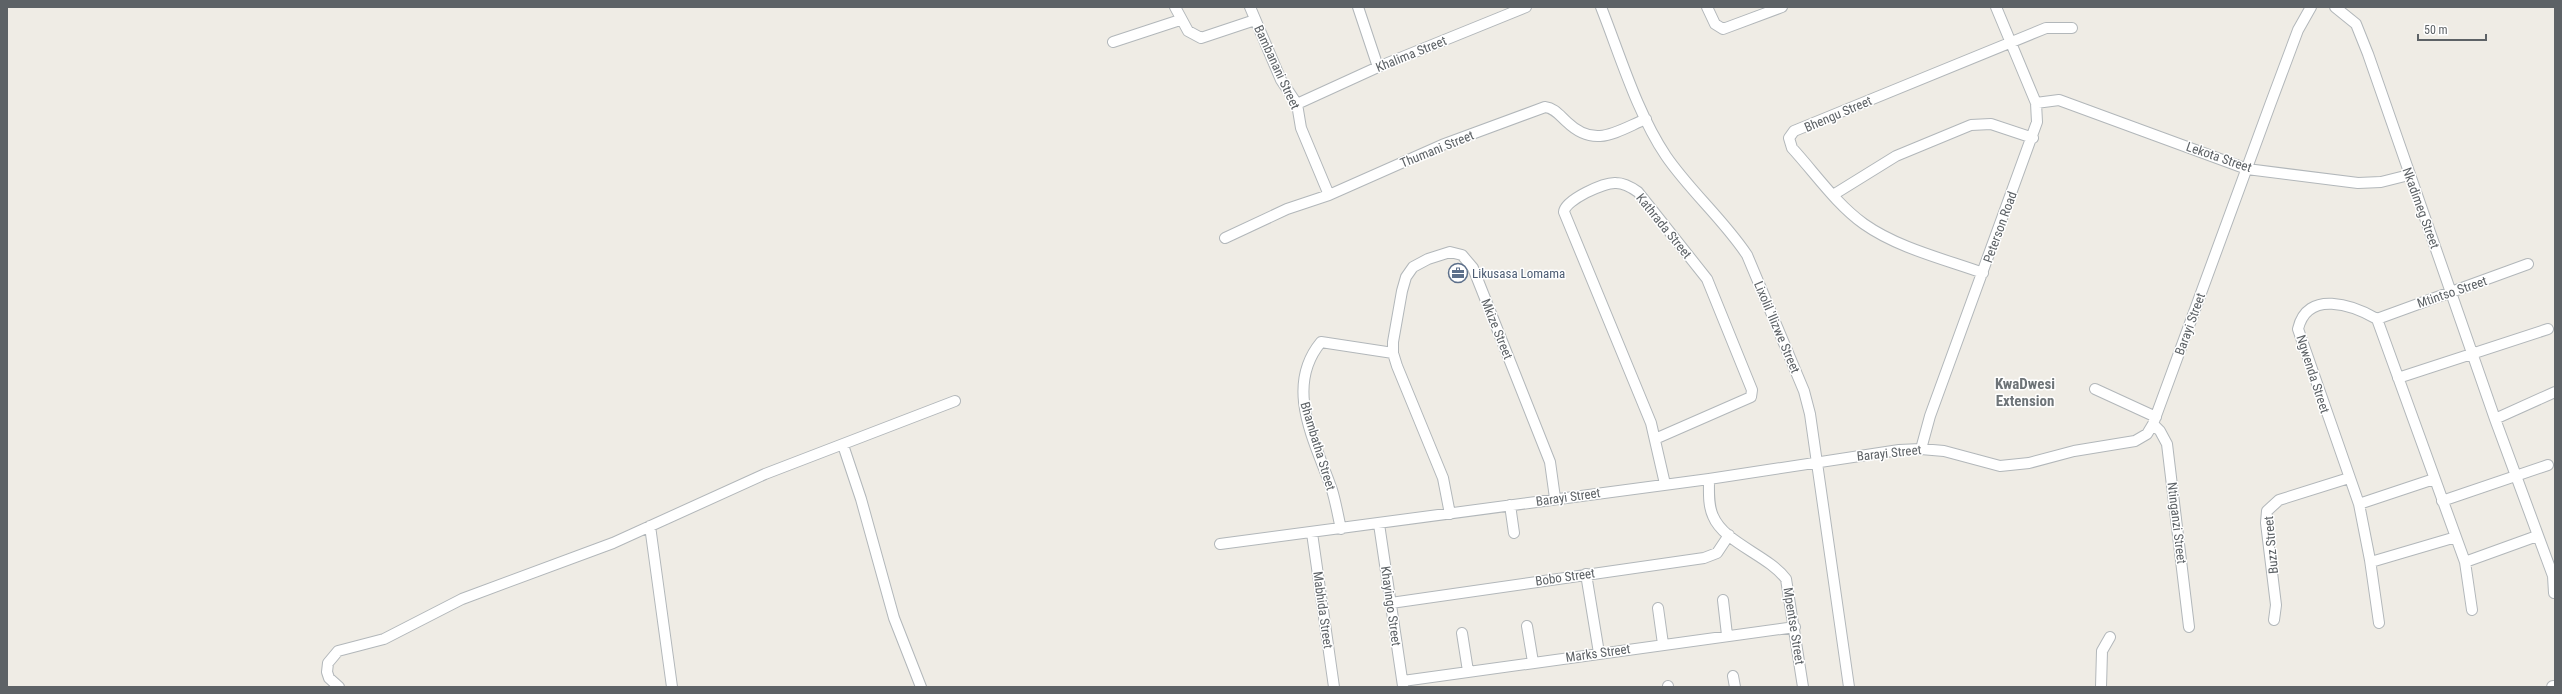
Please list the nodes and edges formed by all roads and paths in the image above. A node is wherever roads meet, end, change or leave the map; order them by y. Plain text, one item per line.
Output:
1 (1175, 7) edge
2 (1250, 7) edge
3 (1358, 7) edge
4 (1526, 7) edge
5 (1601, 7) edge
6 (1707, 7) edge
7 (1782, 7) edge
8 (1996, 7) edge
9 (2311, 7) edge
10 (2335, 7) edge
11 (1180, 20) junction
12 (1255, 20) junction
13 (2072, 28) dead end
14 (1113, 42) dead end
15 (2010, 42) junction
16 (1378, 67) junction
17 (2036, 103) junction
18 (1297, 104) junction
19 (1646, 119) junction
20 (2033, 138) junction
21 (2247, 169) junction
22 (2409, 175) junction
23 (1329, 194) junction
24 (1833, 195) junction
25 (1225, 238) dead end
26 (2528, 264) dead end
27 (1983, 273) junction
28 (2452, 293) junction
29 (2376, 319) junction
30 (2548, 329) dead end
31 (1393, 354) junction
32 (2473, 354) junction
33 (2398, 378) junction
34 (2095, 389) dead end
35 (2555, 392) edge
36 (956, 401) dead end
37 (2495, 419) junction
38 (2155, 420) junction
39 (1655, 439) junction
40 (843, 445) junction
41 (1921, 449) junction
42 (1816, 462) junction
43 (2548, 465) dead end
44 (2516, 476) junction
45 (2349, 478) junction
46 (1709, 479) junction
47 (2434, 479) junction
48 (1665, 484) junction
49 (1555, 498) junction
50 (2442, 501) junction
51 (2359, 504) junction
52 (1510, 505) junction
53 (1450, 514) junction
54 (1379, 524) junction
55 (650, 526) junction
56 (1341, 529) junction
57 (1312, 533) junction
58 (1514, 533) dead end
59 (1729, 535) junction
60 (2537, 536) junction
61 (2456, 537) junction
62 (1220, 544) dead end
63 (2371, 562) junction
64 (2466, 562) junction
65 (1586, 574) junction
66 (2554, 593) dead end
67 (1723, 600) dead end
68 (1391, 602) junction
69 (1658, 608) dead end
70 (2472, 610) dead end
71 (2274, 620) dead end
72 (2379, 623) dead end
73 (1527, 626) dead end
74 (1794, 627) junction
75 (2190, 627) dead end
76 (1462, 633) dead end
77 (1727, 635) junction
78 (2110, 637) dead end
79 (1663, 644) junction
80 (1599, 653) junction
81 (1533, 662) junction
82 (1468, 671) junction
83 (1734, 676) dead end
84 (1403, 684) edge
85 (340, 687) edge
86 (672, 687) edge
87 (921, 687) edge
88 (1334, 687) edge
89 (1735, 687) edge
90 (1803, 687) edge
91 (1849, 687) edge
92 (2101, 687) edge

1 - 11 street
2 - 12 street, Bambanani Street
3 - 16 street
4 - 16 street, Khalima Street
5 - 19 street, Lixolil 'Ilizwe Street
6 - 7 street
8 - 15 street, Peterson Road
9 - 21 street, Barayi Street
10 - 22 street, Nkadimeg Street
11 - 12 street
11 - 14 street
12 - 18 street, Bambanani Street
13 - 15 street, Bhengu Street
15 - 17 street, Peterson Road
15 - 24 street, Bhengu Street
16 - 18 street, Khalima Street
17 - 20 street, Peterson Road
17 - 21 street, Lekota Street
18 - 23 street, Bambanani Street
19 - 23 street, Thumani Street
19 - 42 street, Lixolil 'Ilizwe Street
20 - 24 street
20 - 27 street, Peterson Road
21 - 22 street, Lekota Street
21 - 38 street, Barayi Street
22 - 28 street, Nkadimeg Street
23 - 25 street, Thumani Street
24 - 27 street, Bhengu Street
26 - 28 street, Mtintso Street
27 - 41 street, Peterson Road
28 - 29 street, Mtintso Street
28 - 32 street, Nkadimeg Street
29 - 33 street
29 - 45 street, Ngwenda Street
30 - 32 street
31 - 49 street, Mkize Street
31 - 53 street
31 - 56 street, Bhambatha Street
32 - 33 street
32 - 37 street, Nkadimeg Street
33 - 47 street
34 - 38 street
35 - 37 street
36 - 40 street
37 - 44 street, Nkadimeg Street
38 - 41 street, Barayi Street
38 - 75 street, Ntinganzi Street
39 - 39 street, Kathrada Street
39 - 48 street, Kathrada Street
40 - 55 street
40 - 87 street
41 - 42 street, Barayi Street
42 - 46 street, Barayi Street
42 - 91 street, Lixolil 'Ilizwe Street
43 - 44 street
44 - 50 street
44 - 60 street, Nkadimeg Street
45 - 51 street, Ngwenda Street
45 - 71 street, Buzz Street
46 - 48 street, Barayi Street
46 - 59 street, Mpentse Street
47 - 50 street
47 - 51 street
48 - 49 street, Barayi Street
49 - 52 street, Barayi Street
50 - 61 street
51 - 63 street, Ngwenda Street
52 - 53 street, Barayi Street
52 - 58 street
53 - 54 street, Barayi Street
54 - 56 street, Barayi Street
54 - 68 street, Khayingo Street
55 - 85 street
55 - 86 street
56 - 57 street, Barayi Street
57 - 62 street, Barayi Street
57 - 88 street, Mabhida Street
59 - 65 street, Bobo Street
59 - 74 street, Mpentse Street
60 - 64 street
60 - 66 street, Nkadimeg Street
61 - 63 street
61 - 64 street
63 - 72 street, Ngwenda Street
64 - 70 street
65 - 68 street, Bobo Street
65 - 80 street
67 - 77 street
68 - 84 street, Khayingo Street
69 - 79 street
73 - 81 street
74 - 77 street, Marks Street
74 - 90 street, Mpentse Street
76 - 82 street
77 - 79 street, Marks Street
78 - 92 street
79 - 80 street, Marks Street
80 - 81 street, Marks Street
81 - 82 street, Marks Street
82 - 84 street, Marks Street
83 - 89 street

